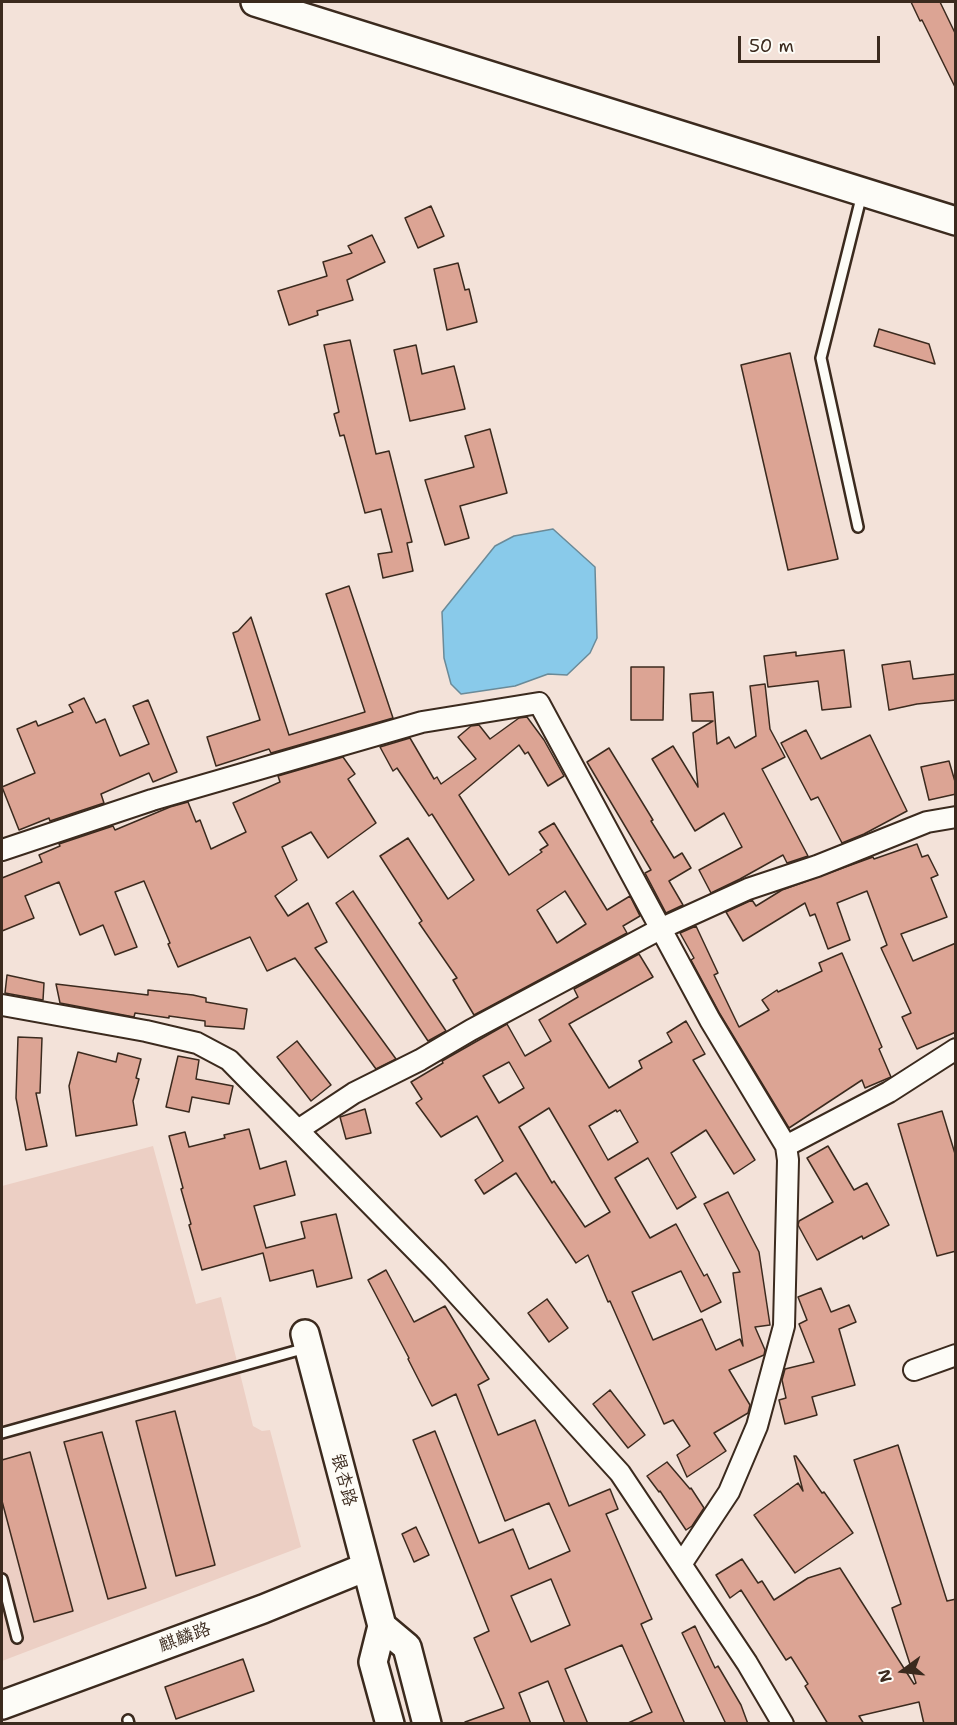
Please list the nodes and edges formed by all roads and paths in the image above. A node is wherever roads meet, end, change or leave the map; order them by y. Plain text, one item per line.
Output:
1 (255, 2) edge
2 (862, 191) junction
3 (956, 220) edge
4 (858, 527) dead end
5 (956, 817) edge
6 (2, 850) edge
7 (662, 928) junction
8 (2, 1005) edge
9 (956, 1049) edge
10 (298, 1130) junction
11 (786, 1146) junction
12 (307, 1341) joint
13 (956, 1355) edge
14 (914, 1370) dead end
15 (2, 1433) edge
16 (682, 1563) junction
17 (366, 1567) junction
18 (2, 1579) edge
19 (382, 1626) junction
20 (17, 1638) dead end
21 (2, 1705) edge
22 (390, 1724) edge
23 (427, 1724) edge
24 (783, 1724) edge

1 - 2 street
2 - 3 street
2 - 4 lane
5 - 7 street
6 - 7 street
7 - 10 street
7 - 11 street
8 - 10 street
9 - 11 street
10 - 16 street
11 - 16 street
12 - 15 lane
12 - 17 street, 银杏路
13 - 14 street
16 - 24 street
17 - 19 street, 银杏路
17 - 21 street, 麒麟路
18 - 20 lane
19 - 22 street, 银杏路
19 - 23 street

